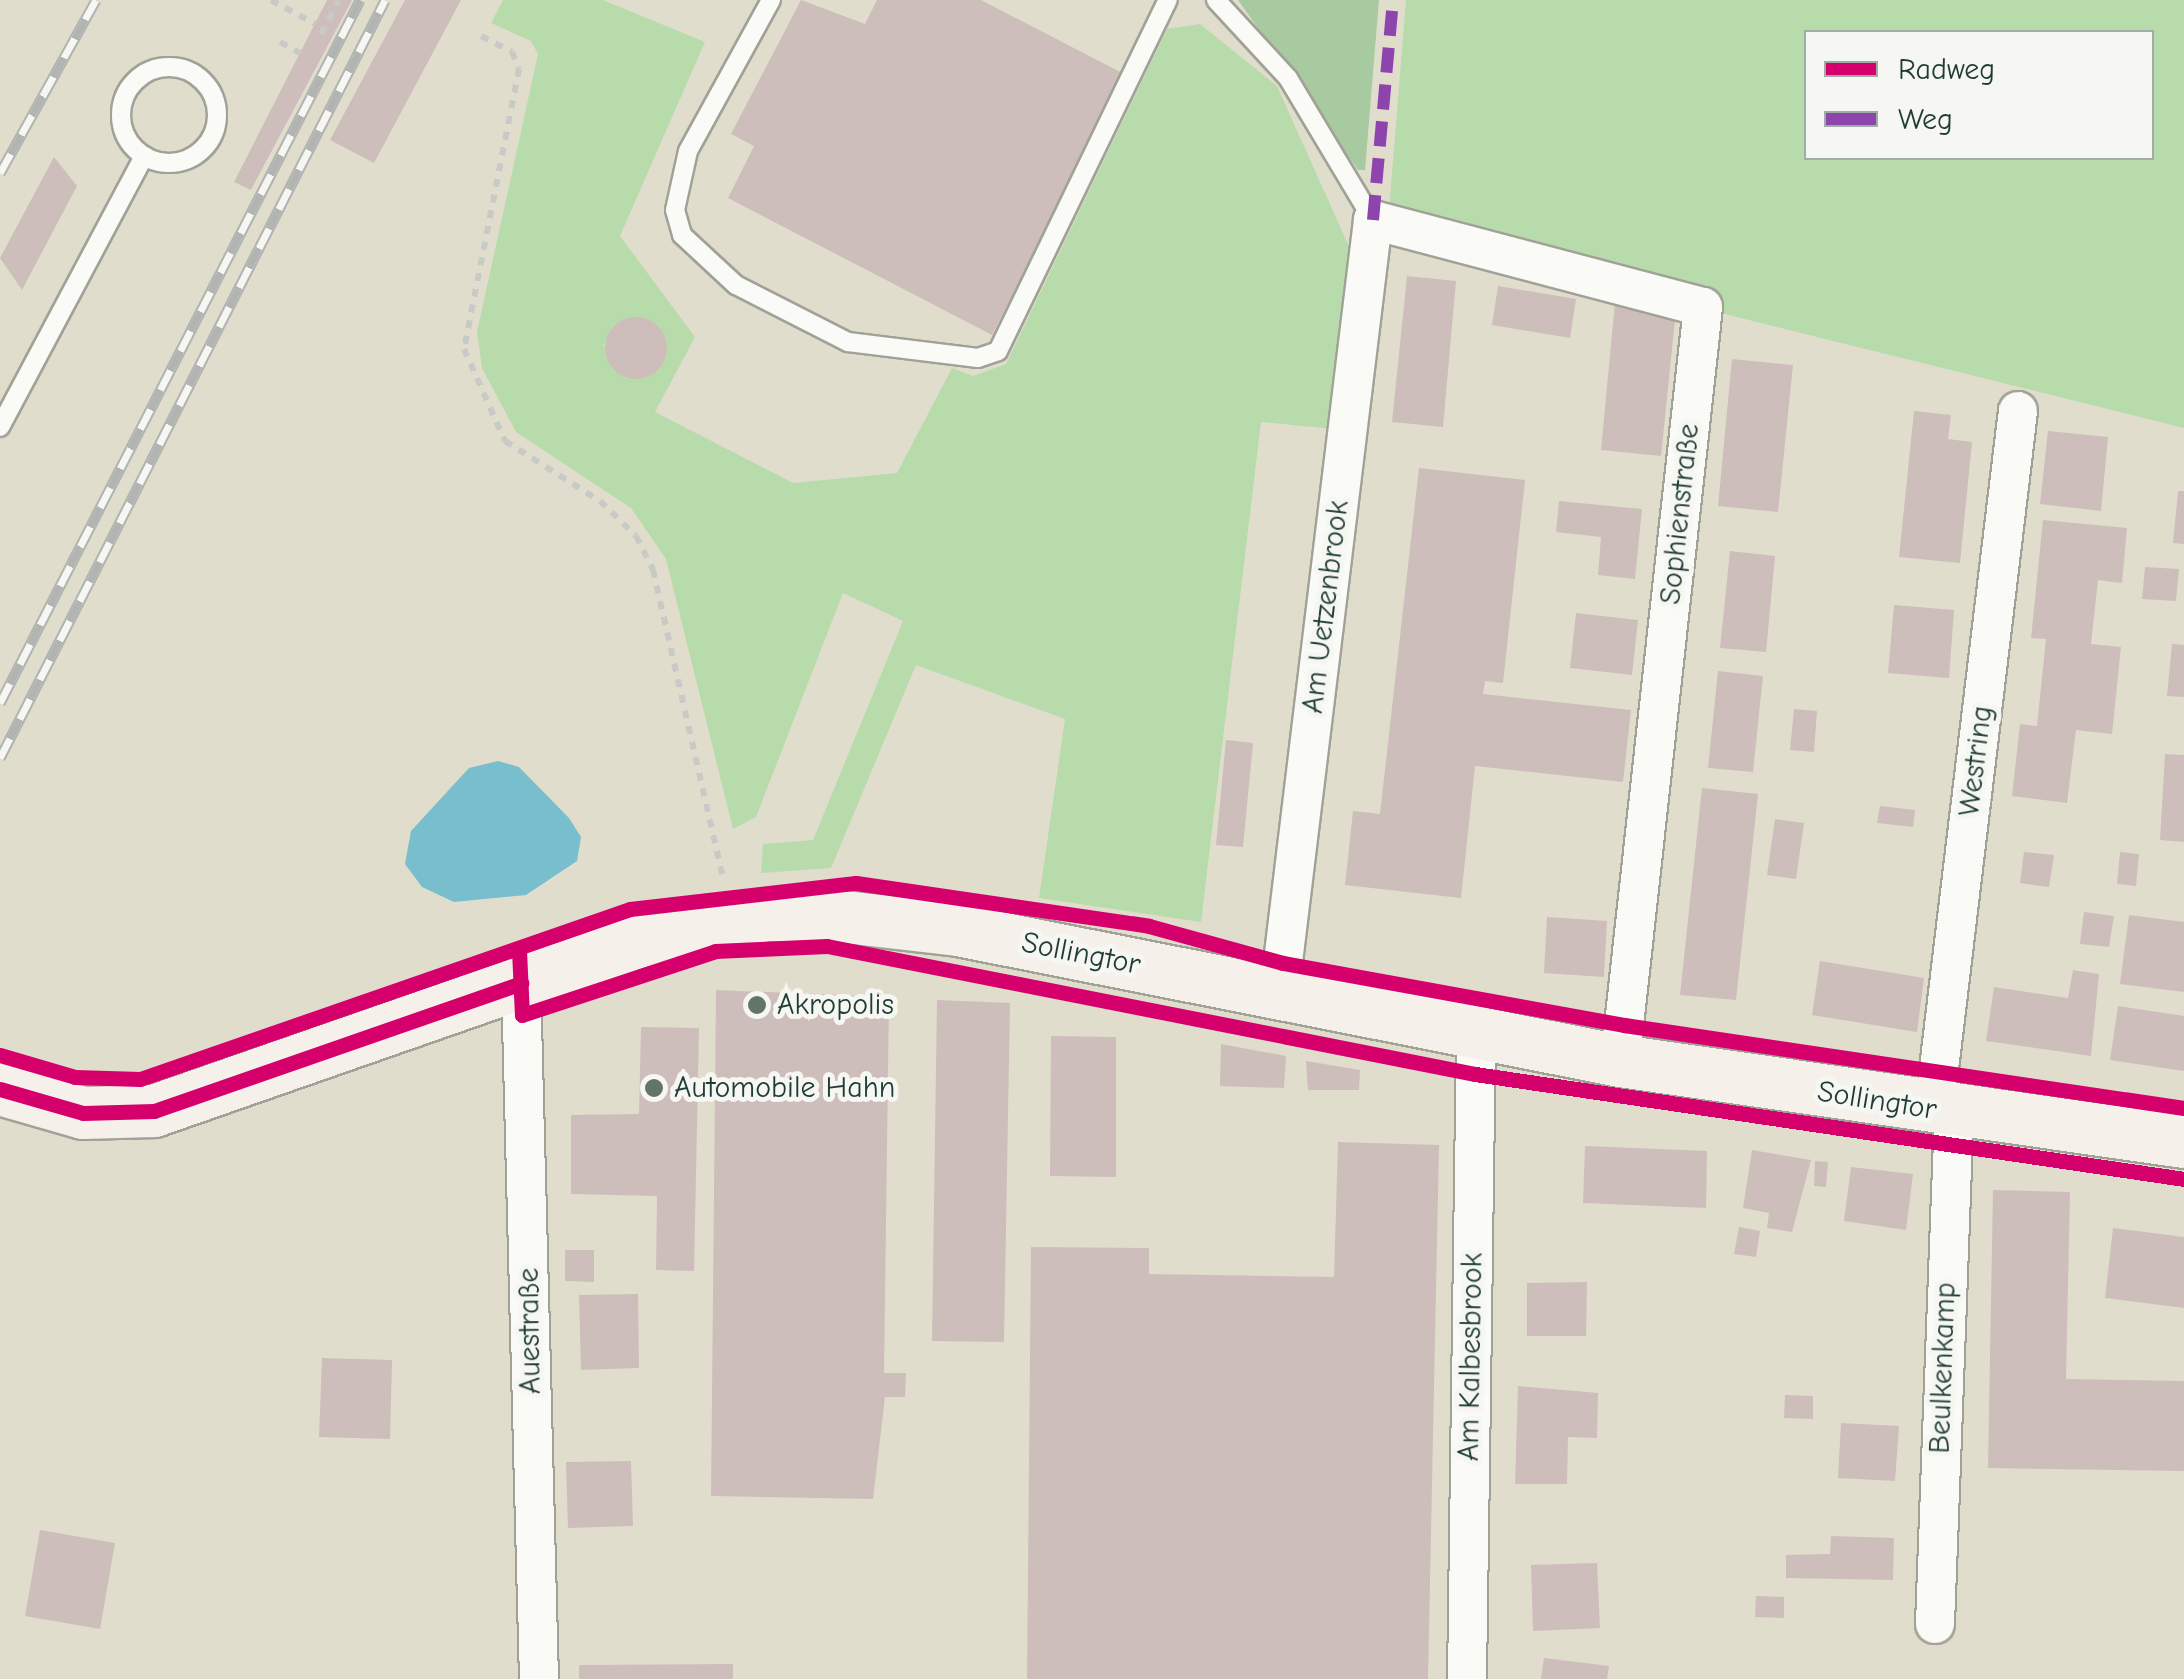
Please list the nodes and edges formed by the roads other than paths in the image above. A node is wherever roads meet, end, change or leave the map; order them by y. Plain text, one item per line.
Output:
1 (771, 0) edge
2 (1168, 0) edge
3 (1216, 0) edge
4 (144, 156) junction
5 (1373, 220) junction
6 (2018, 411) dead end
7 (0, 427) edge
8 (521, 984) junction
9 (1278, 995) junction
10 (1476, 1034) junction
11 (1620, 1061) junction
12 (0, 1089) edge
13 (1944, 1112) junction
14 (2184, 1142) edge
15 (1935, 1624) dead end
16 (539, 1679) edge
17 (1467, 1679) edge

1 - 2 lane
3 - 5 lane
4 - 4 lane
4 - 7 lane
5 - 9 street, Am Uetzenbrook
5 - 11 street, Sophienstraße
6 - 13 street, Westring
8 - 9 main road, Sollingtor
8 - 12 main road, Sollingtor
8 - 16 street, Auestraße
9 - 10 main road, Sollingtor
10 - 11 main road, Sollingtor
10 - 17 street, Am Kalbesbrook
11 - 13 main road, Sollingtor
13 - 14 main road, Sollingtor
13 - 15 street, Beulkenkamp

